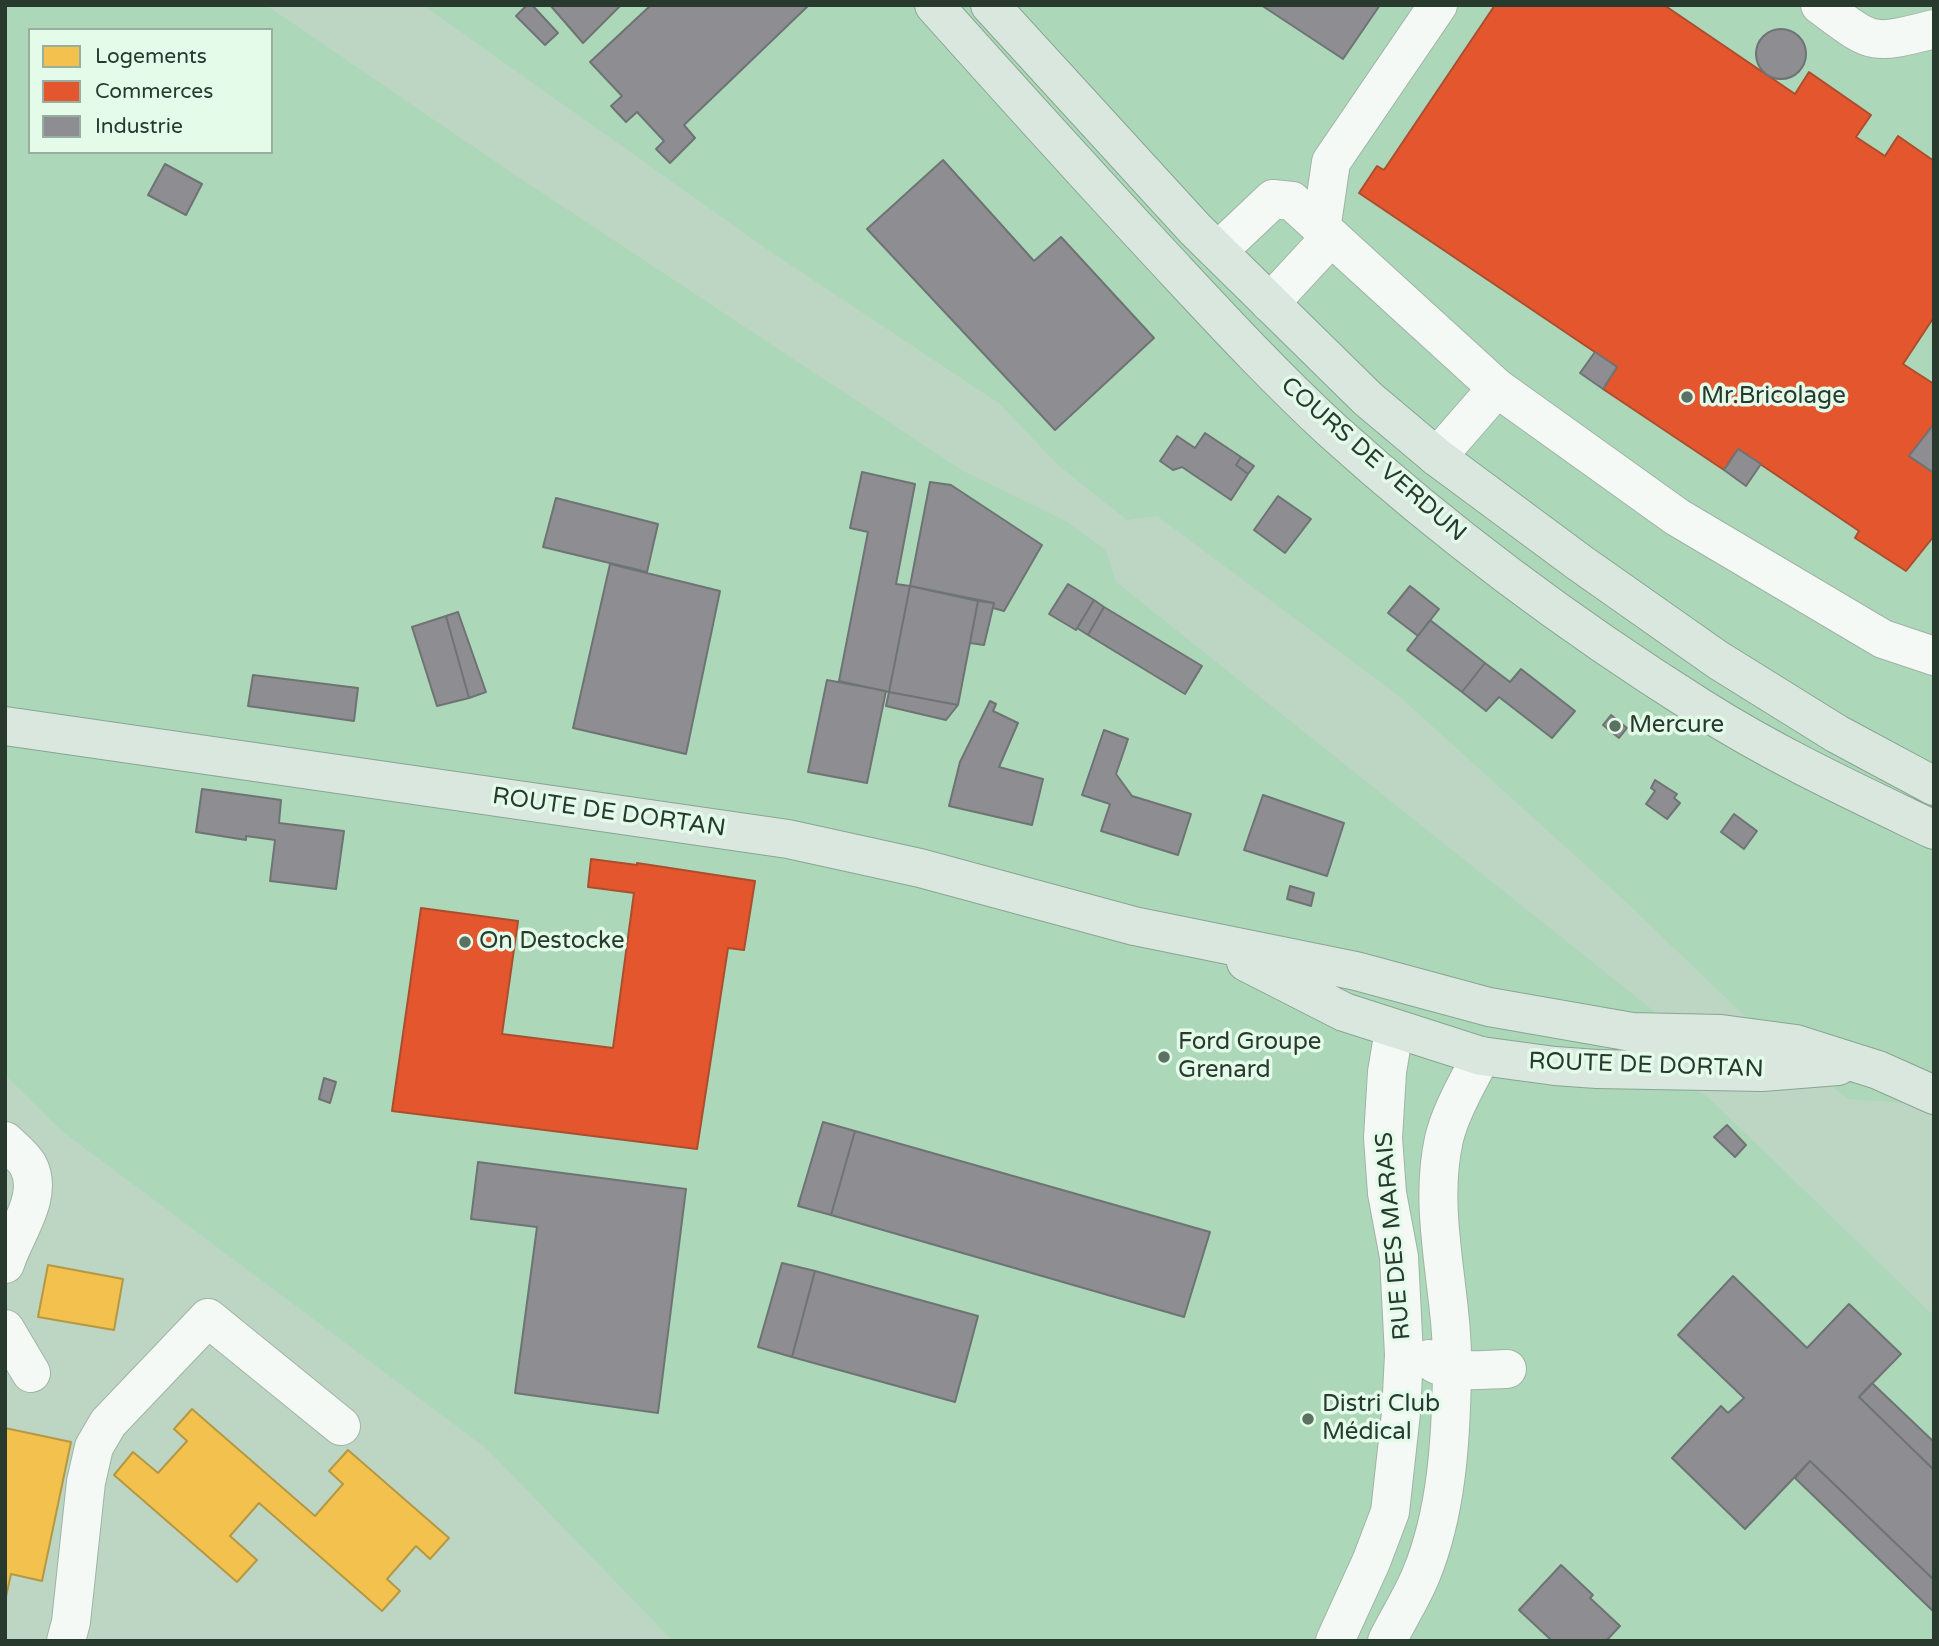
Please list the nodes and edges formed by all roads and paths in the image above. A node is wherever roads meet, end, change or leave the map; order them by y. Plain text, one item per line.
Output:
1 (934, 5) edge
2 (959, 5) edge
3 (990, 5) edge
4 (1438, 5) edge
5 (1820, 5) edge
6 (1917, 5) edge
7 (1934, 20) edge
8 (1934, 29) edge
9 (1027, 46) junction
10 (1097, 187) junction
11 (1138, 230) junction
12 (1326, 234) junction
13 (1207, 240) junction
14 (1270, 303) junction
15 (1497, 388) junction
16 (1437, 457) junction
17 (1934, 656) edge
18 (5, 726) edge
19 (1934, 786) edge
20 (1934, 830) edge
21 (1204, 941) junction
22 (1394, 1030) junction
23 (1632, 1032) junction
24 (1481, 1056) junction
25 (1859, 1064) junction
26 (1934, 1095) edge
27 (5, 1141) edge
28 (1399, 1256) junction
29 (5, 1264) edge
30 (5, 1329) edge
31 (1452, 1369) junction
32 (1507, 1369) dead end
33 (31, 1373) dead end
34 (341, 1426) dead end
35 (1390, 1512) junction
36 (66, 1641) edge
37 (1335, 1641) edge
38 (1362, 1641) edge
39 (1387, 1641) edge

1 - 10 main road, COURS DE VERDUN
2 - 9 main road
3 - 9 main road, COURS DE VERDUN
4 - 12 street
5 - 8 street
6 - 7 street
9 - 13 main road, COURS DE VERDUN
10 - 11 main road, COURS DE VERDUN
10 - 13 main road
11 - 16 main road
11 - 20 main road, COURS DE VERDUN
12 - 13 street
12 - 14 street
12 - 15 street
13 - 14 main road, COURS DE VERDUN
14 - 16 main road, COURS DE VERDUN
15 - 16 street
15 - 17 street
16 - 19 main road, COURS DE VERDUN
18 - 21 main road, ROUTE DE DORTAN
21 - 22 main road, ROUTE DE DORTAN
21 - 23 main road, ROUTE DE DORTAN
22 - 23 main road
22 - 24 main road, ROUTE DE DORTAN
22 - 28 street, RUE DES MARAIS
23 - 25 main road, ROUTE DE DORTAN
24 - 25 main road, ROUTE DE DORTAN
24 - 31 street, RUE DES MARAIS
25 - 26 main road, ROUTE DE DORTAN
27 - 29 street
28 - 31 street
28 - 35 street, RUE DES MARAIS
30 - 33 street
31 - 32 street
31 - 39 street, RUE DES MARAIS
34 - 36 street
35 - 37 street, RUE DES MARAIS
35 - 38 street

